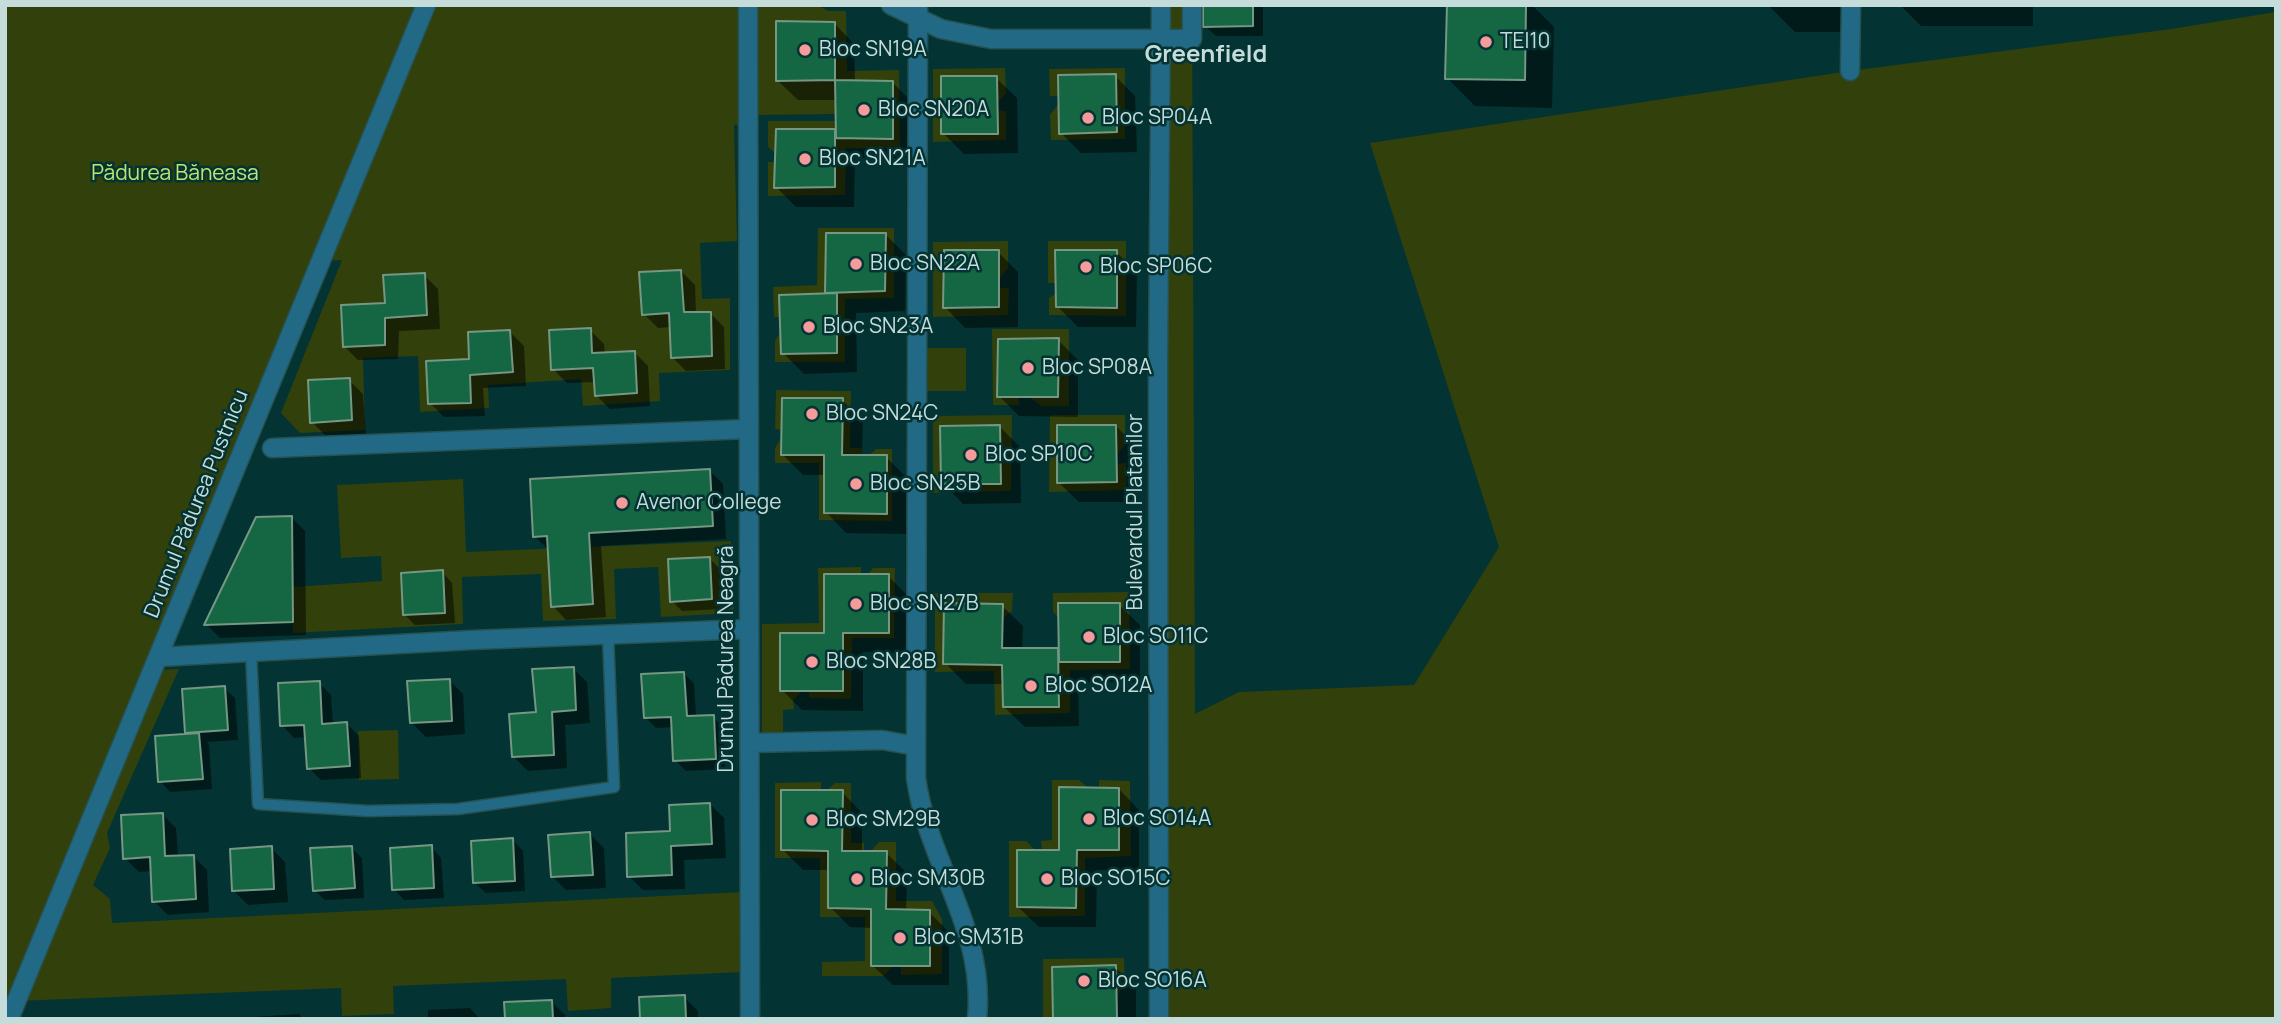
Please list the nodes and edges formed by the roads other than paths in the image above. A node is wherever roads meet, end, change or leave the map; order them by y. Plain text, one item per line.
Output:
1 (426, 5) edge
2 (748, 5) edge
3 (891, 5) edge
4 (1161, 5) edge
5 (1192, 5) edge
6 (1850, 5) edge
7 (917, 11) edge
8 (1161, 39) junction
9 (1850, 71) dead end
10 (749, 429) junction
11 (272, 448) dead end
12 (750, 629) junction
13 (608, 634) junction
14 (251, 651) junction
15 (159, 657) junction
16 (750, 743) junction
17 (916, 746) junction
18 (9, 1019) edge
19 (750, 1019) edge
20 (978, 1019) edge
21 (1159, 1019) edge

1 - 15 street, Drumul Pădurea Pustnicu
2 - 10 street, Drumul Pădurea Neagră
3 - 7 street
4 - 8 street, Bulevardul Platanilor
5 - 8 street
6 - 9 street
7 - 8 street
7 - 17 street
8 - 21 street, Bulevardul Platanilor
10 - 11 street
10 - 12 street, Drumul Pădurea Neagră
12 - 13 street
12 - 16 street, Drumul Pădurea Neagră
13 - 14 street
13 - 14 lane
14 - 15 street
15 - 18 street, Drumul Pădurea Pustnicu
16 - 17 street
16 - 19 street, Drumul Pădurea Neagră
17 - 20 street

